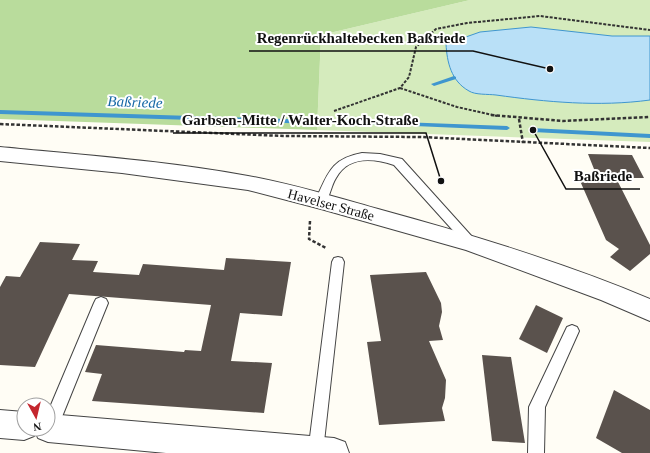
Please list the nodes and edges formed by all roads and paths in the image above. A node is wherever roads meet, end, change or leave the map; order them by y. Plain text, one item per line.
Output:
1 (650, 30) edge
2 (400, 88) junction
3 (334, 111) dead end
4 (650, 117) edge
5 (519, 119) junction
6 (0, 124) edge
7 (523, 143) junction
8 (650, 148) edge
9 (0, 154) edge
10 (316, 208) junction
11 (471, 243) junction
12 (338, 262) joint
13 (101, 303) dead end
14 (650, 310) edge
15 (572, 331) dead end
16 (55, 397) edge
17 (0, 424) edge
18 (16, 426) edge
19 (56, 429) edge
20 (325, 452) edge
21 (536, 453) edge

1 - 2 path
2 - 3 path
2 - 5 path
4 - 5 path
5 - 7 path
6 - 7 path
7 - 8 path
9 - 10 street, Havelser Straße
10 - 11 street, Havelser Straße
10 - 11 lane
10 - 12 path
11 - 14 street, Havelser Straße
12 - 20 lane
13 - 16 lane
15 - 21 lane
17 - 18 street
19 - 20 street

